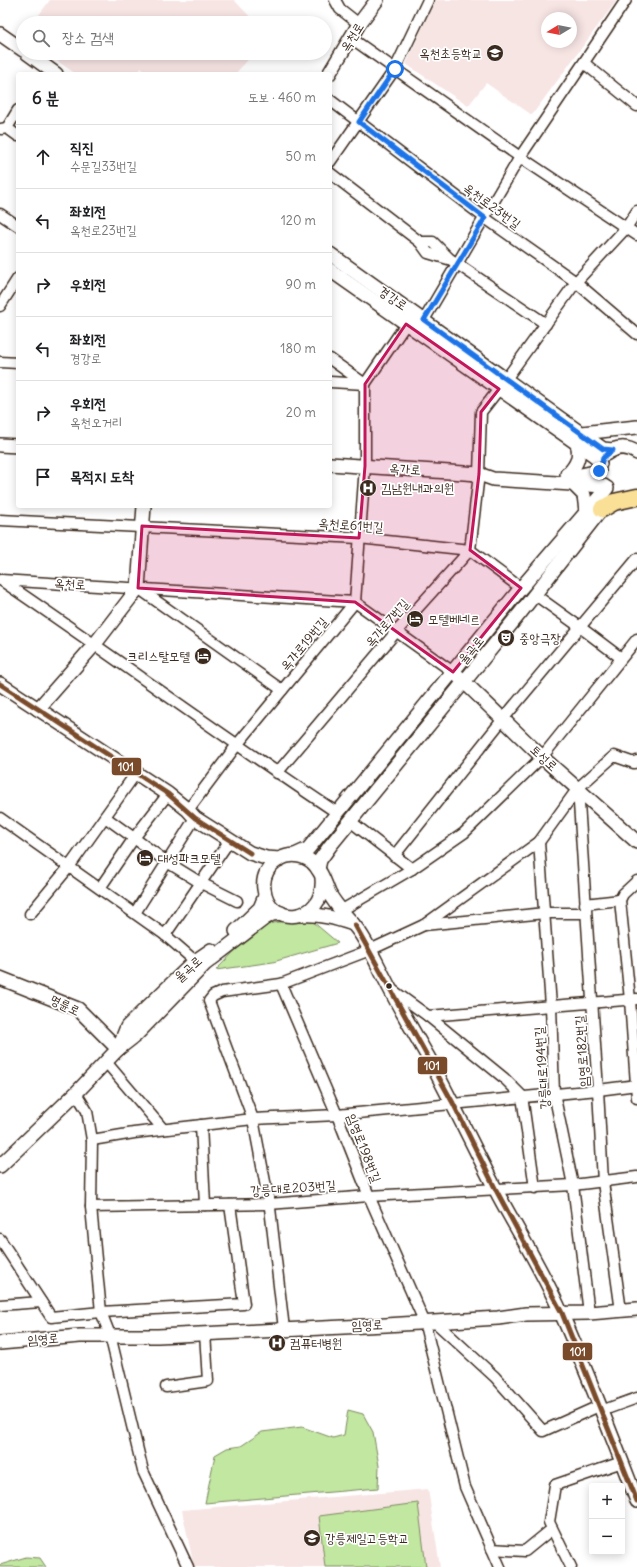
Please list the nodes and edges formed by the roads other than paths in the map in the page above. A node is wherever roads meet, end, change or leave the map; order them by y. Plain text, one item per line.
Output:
1 (334, 0) edge
2 (377, 0) edge
3 (428, 0) edge
4 (626, 0) edge
5 (359, 24) junction
6 (0, 34) edge
7 (351, 38) junction
8 (16, 45) edge
9 (35, 60) edge
10 (584, 63) junction
11 (395, 69) junction
12 (48, 72) edge
13 (330, 72) edge
14 (332, 102) edge
15 (637, 106) edge
16 (16, 112) edge
17 (359, 122) junction
18 (3, 128) edge
19 (16, 135) edge
20 (520, 157) junction
21 (332, 159) edge
22 (332, 175) edge
23 (637, 211) edge
24 (0, 214) edge
25 (485, 218) junction
26 (16, 225) edge
27 (626, 228) junction
28 (637, 235) edge
29 (332, 255) edge
30 (454, 262) junction
31 (332, 271) edge
32 (16, 281) edge
33 (576, 282) junction
34 (0, 306) edge
35 (424, 320) junction
36 (406, 324) junction
37 (546, 324) junction
38 (637, 334) edge
39 (332, 360) edge
40 (0, 362) edge
41 (16, 363) edge
42 (332, 382) edge
43 (365, 384) junction
44 (502, 384) junction
45 (637, 427) edge
46 (579, 438) junction
47 (0, 445) edge
48 (16, 446) edge
49 (634, 449) edge
50 (613, 450) junction
51 (332, 464) edge
52 (365, 466) junction
53 (600, 467) junction
54 (479, 474) junction
55 (570, 479) junction
56 (609, 489) junction
57 (637, 489) edge
58 (637, 497) edge
59 (144, 508) edge
60 (594, 510) junction
61 (0, 520) edge
62 (142, 526) junction
63 (359, 538) junction
64 (470, 550) junction
65 (637, 559) edge
66 (0, 580) edge
67 (138, 588) junction
68 (521, 588) junction
69 (534, 594) junction
70 (355, 602) junction
71 (580, 627) junction
72 (396, 632) junction
73 (637, 639) edge
74 (95, 644) junction
75 (621, 658) junction
76 (453, 672) junction
77 (464, 681) junction
78 (0, 684) edge
79 (282, 690) junction
80 (38, 708) junction
81 (503, 719) junction
82 (236, 746) junction
83 (542, 757) junction
84 (637, 761) edge
85 (136, 773) junction
86 (277, 773) junction
87 (578, 788) junction
88 (168, 794) junction
89 (336, 812) junction
90 (192, 814) junction
91 (105, 817) junction
92 (0, 818) edge
93 (350, 821) junction
94 (134, 838) junction
95 (230, 840) junction
96 (539, 842) junction
97 (637, 842) edge
98 (250, 853) junction
99 (295, 856) junction
100 (394, 856) junction
101 (280, 859) junction
102 (167, 862) junction
103 (69, 866) junction
104 (412, 869) junction
105 (320, 874) junction
106 (637, 881) edge
107 (263, 882) junction
108 (202, 883) junction
109 (100, 888) junction
110 (265, 896) junction
111 (620, 900) junction
112 (238, 901) dead end
113 (585, 908) junction
114 (342, 910) junction
115 (135, 913) junction
116 (281, 913) junction
117 (544, 913) junction
118 (30, 914) dead end
119 (300, 915) junction
120 (355, 925) junction
121 (424, 925) junction
122 (165, 935) junction
123 (370, 950) junction
124 (195, 961) junction
125 (0, 978) edge
126 (281, 984) junction
127 (390, 989) junction
128 (634, 999) edge
129 (591, 1002) junction
130 (551, 1006) junction
131 (428, 1016) junction
132 (118, 1049) junction
133 (106, 1062) junction
134 (637, 1085) edge
135 (598, 1090) junction
136 (76, 1093) junction
137 (554, 1093) junction
138 (522, 1096) junction
139 (637, 1098) edge
140 (453, 1103) junction
141 (338, 1115) junction
142 (253, 1119) junction
143 (201, 1125) junction
144 (163, 1130) junction
145 (92, 1140) junction
146 (0, 1166) edge
147 (637, 1176) edge
148 (602, 1182) junction
149 (573, 1185) junction
150 (535, 1188) junction
151 (496, 1190) junction
152 (369, 1196) junction
153 (269, 1204) junction
154 (206, 1205) junction
155 (230, 1205) junction
156 (91, 1207) junction
157 (0, 1239) edge
158 (41, 1302) junction
159 (0, 1305) edge
160 (637, 1309) edge
161 (621, 1311) junction
162 (101, 1312) junction
163 (562, 1313) junction
164 (589, 1313) junction
165 (429, 1321) junction
166 (284, 1329) junction
167 (205, 1333) junction
168 (110, 1335) junction
169 (0, 1343) edge
170 (166, 1387) dead end
171 (637, 1398) edge
172 (600, 1409) junction
173 (622, 1462) junction
174 (637, 1501) edge
175 (552, 1529) junction
176 (492, 1548) junction
177 (188, 1567) edge
178 (500, 1567) edge
179 (571, 1567) edge

1 - 5 street
2 - 5 street, 옥천로
3 - 11 street
4 - 10 street
5 - 7 street, 옥천로
6 - 8 street
7 - 11 street
7 - 13 street, 옥천로
9 - 12 street
10 - 15 street
10 - 20 street
11 - 17 street
11 - 20 street
14 - 17 street, 옥천로23번길
16 - 18 street
17 - 21 street
17 - 25 street, 옥천로23번길
18 - 19 street
20 - 25 street
20 - 27 street
22 - 30 street
23 - 27 street
24 - 26 street
25 - 30 street
25 - 33 street, 옥천로23번길
27 - 28 street
27 - 33 street
29 - 35 street, 경강로
30 - 35 street
30 - 37 street
31 - 36 street, 경강로
32 - 34 street
33 - 37 street
33 - 38 street, 옥천로23번길
35 - 44 street, 경강로
36 - 43 street
36 - 44 street, 경강로
37 - 44 street
39 - 43 street
40 - 41 street
42 - 43 street
43 - 52 street
44 - 46 street, 경강로
44 - 54 street
45 - 46 street
46 - 50 street, 경강로
46 - 53 street, 경강로
46 - 55 street
47 - 48 street
49 - 50 street
50 - 53 street
51 - 52 street, 옥가로
52 - 54 street, 옥가로
52 - 63 street
53 - 55 street, 옥가로
53 - 56 street
54 - 55 street, 옥가로
54 - 64 street
55 - 56 street, 옥가로
55 - 60 street
56 - 57 street
56 - 60 street
58 - 60 main road
59 - 62 street
60 - 68 street, 율곡로
60 - 69 street
61 - 62 street, 옥천로61번길
62 - 63 street, 옥천로61번길
62 - 67 street
63 - 64 street, 옥천로61번길
63 - 70 street
64 - 68 street
64 - 72 street, 옥가로7번길
65 - 71 street
66 - 67 street, 옥천로
66 - 74 street, 옥천로
67 - 70 street, 옥천로
67 - 74 street
67 - 79 street
68 - 76 street, 율곡로
69 - 71 street
69 - 77 street
70 - 72 street
70 - 79 street, 옥가로19번길
71 - 75 street
71 - 81 street
72 - 76 street
72 - 86 street, 옥가로7번길
73 - 75 street
74 - 80 street
74 - 82 street, 옥천로
75 - 83 street
76 - 77 street, 토성로
76 - 89 street, 율곡로
77 - 81 street, 토성로
77 - 93 street
78 - 80 street
79 - 82 street, 옥가로19번길
80 - 85 street
81 - 83 street, 토성로
81 - 100 street
82 - 86 street, 옥천로
82 - 90 street, 옥가로19번길
83 - 87 street, 토성로
83 - 104 street
84 - 87 street
85 - 88 street
85 - 91 street
86 - 89 street, 옥천로
87 - 96 street
87 - 97 street, 토성로
87 - 113 street, 임영로182번길
88 - 90 street
88 - 94 street
89 - 99 street, 율곡로
90 - 95 street
90 - 102 street, 옥가로19번길
91 - 94 street
91 - 103 street
92 - 103 street
93 - 100 street
93 - 105 street
94 - 102 street
94 - 109 street
95 - 98 street
95 - 108 street
96 - 117 street, 강릉대로194번길
96 - 121 street
98 - 101 street
98 - 107 street
99 - 101 street
99 - 105 street
100 - 104 street
101 - 107 street
102 - 108 street
102 - 115 street, 옥가로19번길
103 - 109 street
103 - 118 street
104 - 114 street
105 - 114 street
105 - 119 street
106 - 111 street
107 - 110 street
108 - 112 street
108 - 122 street
109 - 115 street
110 - 116 street
110 - 124 street, 율곡로
111 - 113 street
111 - 128 street
113 - 117 street
113 - 129 street, 임영로182번길
114 - 120 street
115 - 122 street
116 - 119 street
116 - 132 street, 율곡로
117 - 121 street
117 - 130 street, 강릉대로194번길
119 - 120 street
120 - 123 street
121 - 123 street
122 - 124 street
123 - 126 street
123 - 127 street
124 - 132 street, 율곡로
125 - 132 street, 명륜로
126 - 141 street, 임영로198번길
126 - 142 street
127 - 131 street
127 - 140 street
128 - 129 street
128 - 134 street
129 - 130 street
129 - 135 street, 임영로182번길
130 - 131 street
130 - 137 street, 강릉대로194번길
131 - 138 street
132 - 133 street, 율곡로
133 - 136 street, 율곡로
133 - 144 street
134 - 135 street
134 - 139 street
135 - 137 street
135 - 148 street, 임영로182번길
136 - 145 street
136 - 146 street, 율곡로
137 - 138 street
137 - 149 street, 강릉대로194번길
138 - 140 street
138 - 150 street
140 - 141 street
140 - 151 street
141 - 142 street
141 - 152 street, 임영로198번길
142 - 143 street
142 - 153 street
143 - 144 street
143 - 154 street
144 - 145 street
145 - 156 street
147 - 148 street, 강릉대로203번길
148 - 149 street, 강릉대로203번길
148 - 161 street, 임영로182번길
149 - 150 street, 강릉대로203번길
149 - 164 street, 강릉대로194번길
150 - 151 street, 강릉대로203번길
151 - 152 street, 강릉대로203번길
151 - 163 street
152 - 153 street, 강릉대로203번길
152 - 165 street, 임영로198번길
153 - 155 street, 강릉대로203번길
153 - 166 street
154 - 155 street, 강릉대로203번길
154 - 156 street, 강릉대로203번길
155 - 162 street
156 - 162 street
157 - 158 street
158 - 159 street
158 - 162 street
160 - 161 street, 임영로
161 - 164 street, 임영로
162 - 168 street
163 - 164 street, 임영로
163 - 165 street, 임영로
163 - 172 street
165 - 166 street, 임영로
165 - 172 street
165 - 176 street
166 - 167 street, 임영로
167 - 168 street, 임영로
167 - 170 street
168 - 169 street, 임영로
168 - 177 street
171 - 172 street
172 - 173 street
173 - 174 street
173 - 175 street
175 - 176 street
175 - 179 street
176 - 178 street

